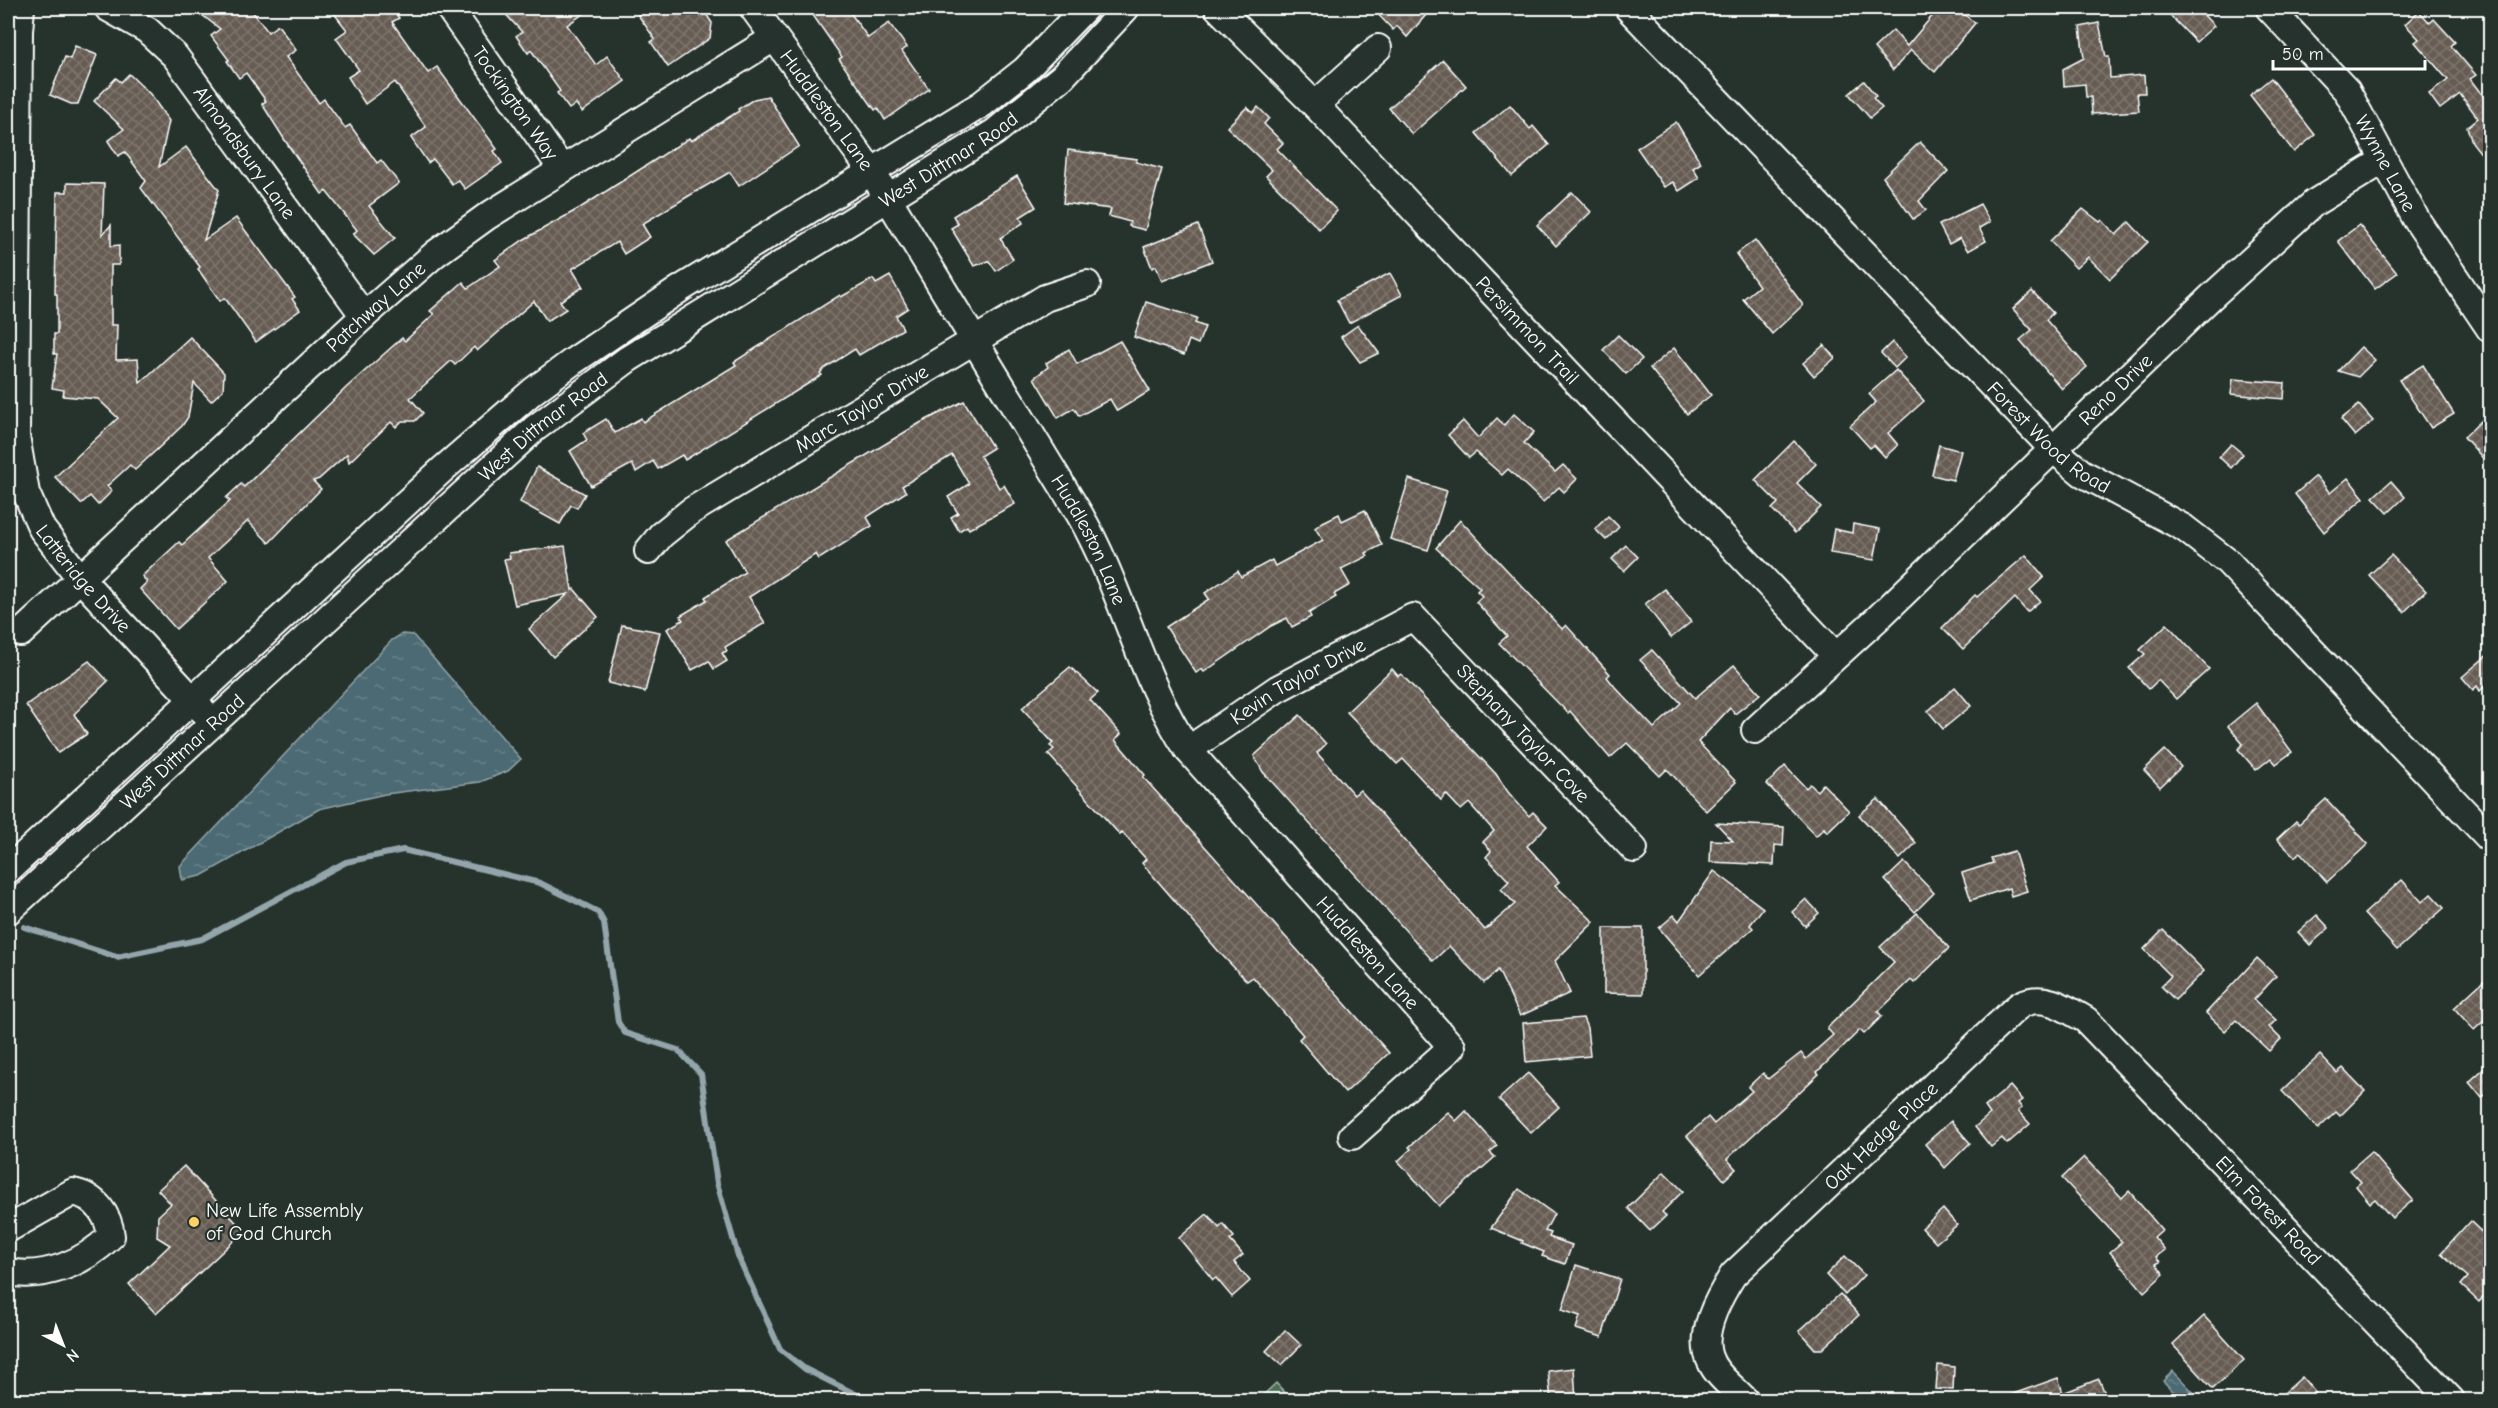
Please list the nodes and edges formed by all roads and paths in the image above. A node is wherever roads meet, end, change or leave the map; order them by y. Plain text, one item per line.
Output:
1 (21, 8) edge
2 (108, 8) edge
3 (449, 8) edge
4 (753, 8) edge
5 (1085, 8) edge
6 (1126, 8) edge
7 (1218, 8) edge
8 (1628, 8) edge
9 (2269, 8) edge
10 (774, 38) junction
11 (1378, 48) dead end
12 (1316, 105) junction
13 (2384, 160) junction
14 (562, 169) junction
15 (872, 172) junction
16 (888, 198) junction
17 (1087, 284) dead end
18 (363, 316) junction
19 (2490, 329) edge
20 (974, 340) junction
21 (2053, 449) junction
22 (648, 551) dead end
23 (80, 578) junction
24 (1413, 617) joint
25 (21, 633) dead end
26 (1835, 655) junction
27 (191, 699) junction
28 (212, 721) junction
29 (1755, 730) dead end
30 (1188, 750) junction
31 (2490, 839) edge
32 (1634, 849) dead end
33 (8, 870) edge
34 (8, 911) edge
35 (2086, 1020) joint
36 (1352, 1136) dead end
37 (8, 1229) edge
38 (8, 1272) edge
39 (1745, 1401) edge
40 (2451, 1401) edge

1 - 23 street, Latteridge Drive
2 - 18 street, Almondsbury Lane
3 - 14 street, Tockington Way
4 - 10 street, Huddleston Lane
5 - 15 street, West Dittmar Road
6 - 16 street, West Dittmar Road
7 - 12 street, Persimmon Trail
8 - 21 street, Forest Wood Road
9 - 13 street, Wynne Lane
10 - 14 street, Patchway Lane
10 - 15 street, Huddleston Lane
11 - 12 street
12 - 26 street, Persimmon Trail
13 - 19 street, Wynne Lane
13 - 21 street, Reno Drive
14 - 18 street, Patchway Lane
15 - 16 street, Huddleston Lane
15 - 27 street, West Dittmar Road
16 - 20 street, Huddleston Lane
16 - 28 street, West Dittmar Road
17 - 20 street, Marc Taylor Drive
18 - 23 street, Patchway Lane
20 - 22 street, Marc Taylor Drive
20 - 30 street, Huddleston Lane
21 - 26 street, Reno Drive
21 - 31 street, Forest Wood Road
23 - 25 street, Patchway Lane
23 - 27 street, Latteridge Drive
24 - 30 street, Kevin Taylor Drive
24 - 32 street, Stephany Taylor Cove
26 - 29 street, Reno Drive
27 - 28 street, Latteridge Drive
27 - 33 street, West Dittmar Road
28 - 34 street, West Dittmar Road
30 - 36 street, Huddleston Lane
35 - 39 street, Oak Hedge Place
35 - 40 street, Elm Forest Road
37 - 38 street

